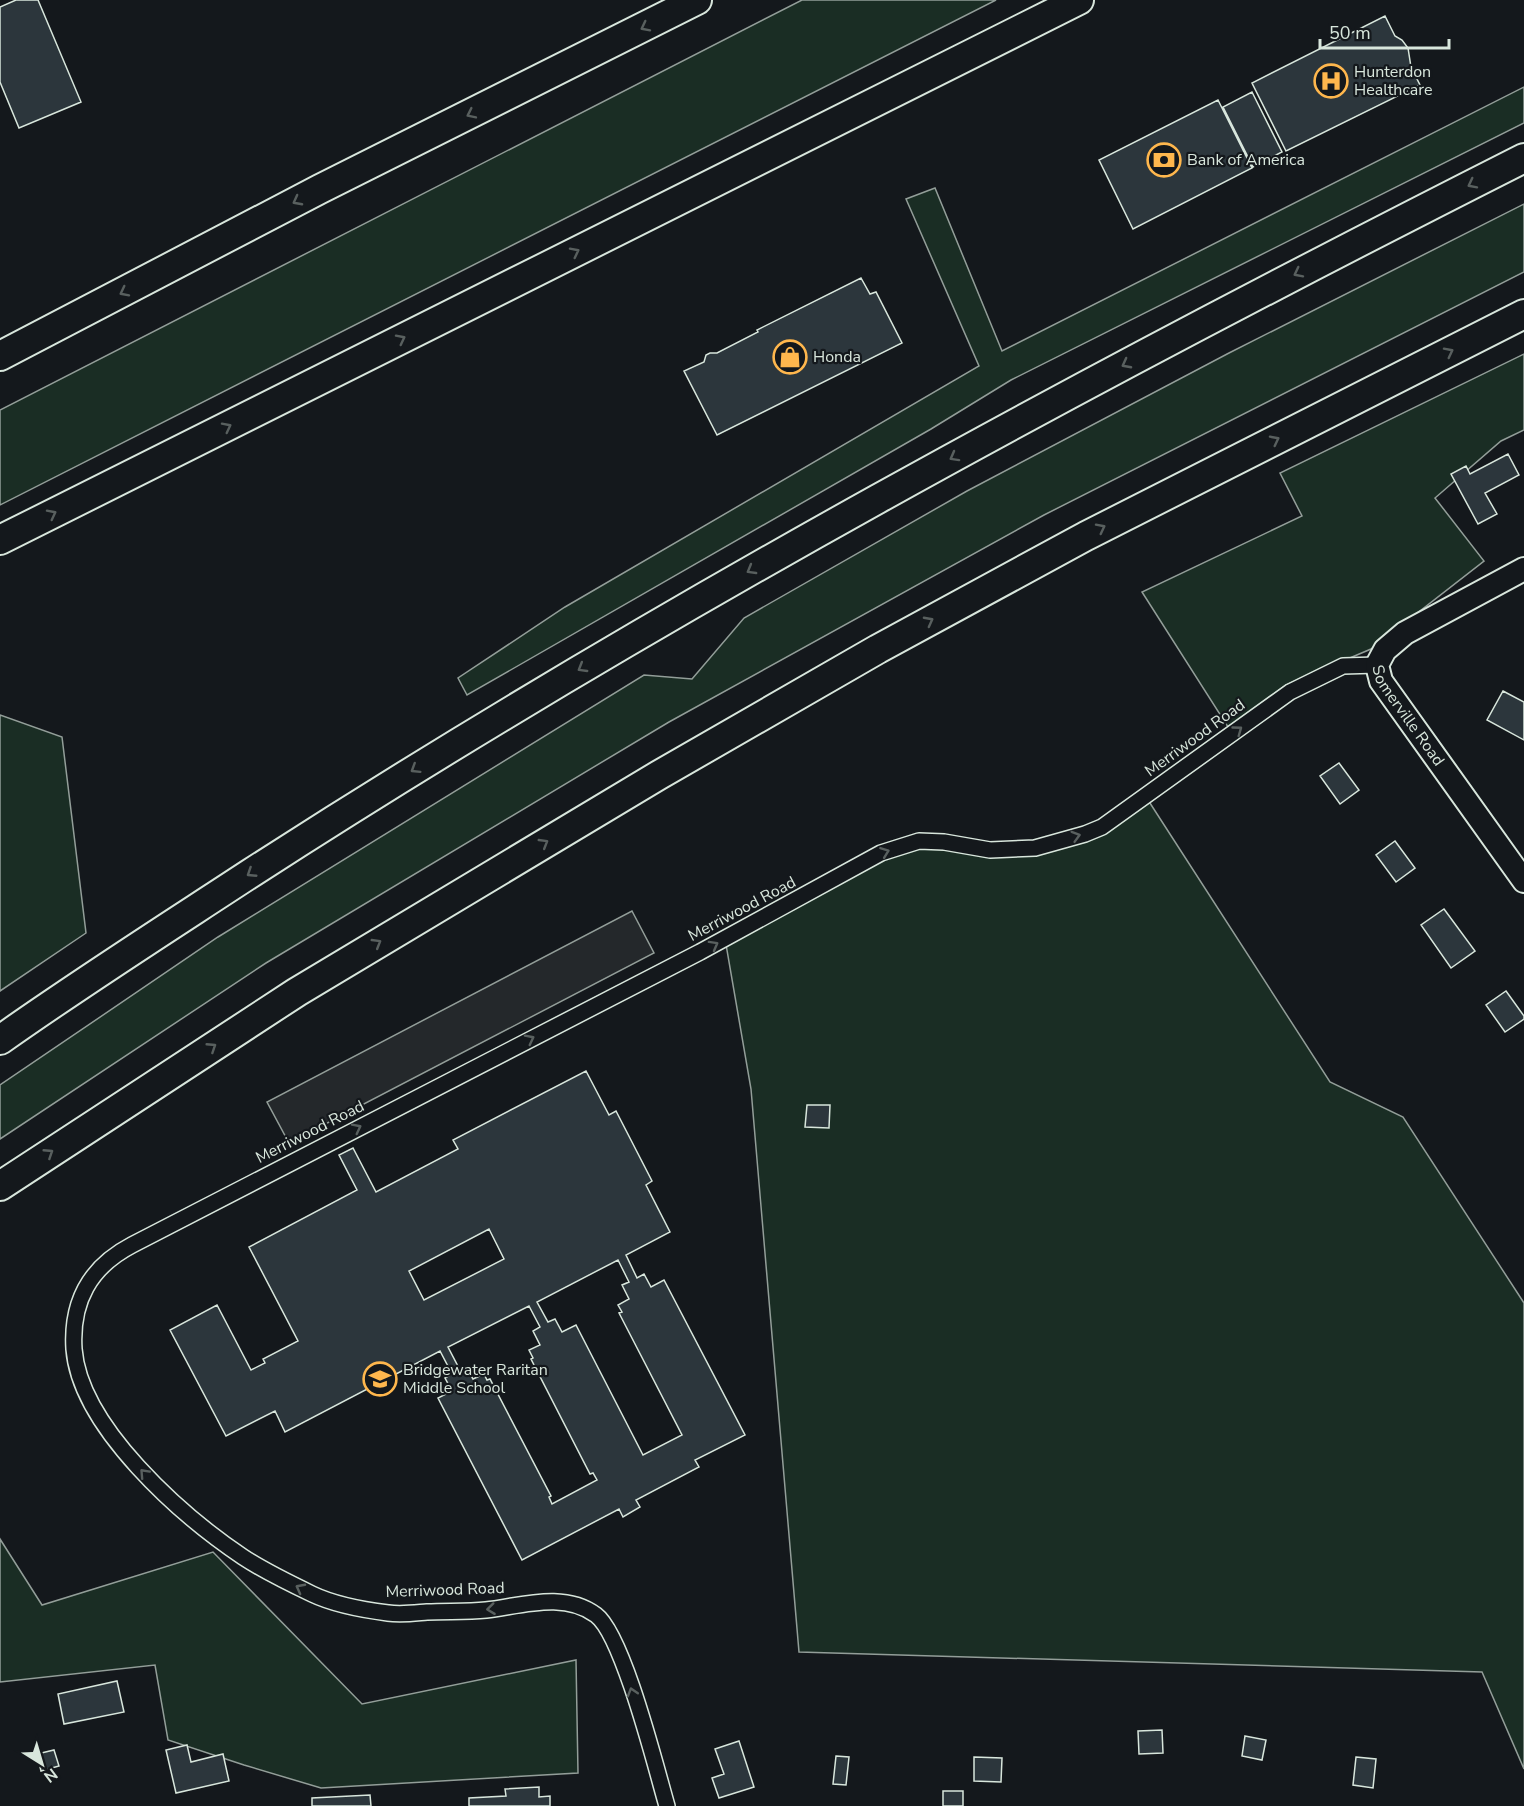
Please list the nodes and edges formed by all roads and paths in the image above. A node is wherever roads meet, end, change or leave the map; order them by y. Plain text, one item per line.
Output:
1 (697, 0) edge
2 (1079, 0) edge
3 (1524, 158) edge
4 (1524, 315) edge
5 (0, 356) edge
6 (0, 540) edge
7 (1524, 569) edge
8 (1377, 665) junction
9 (1524, 880) edge
10 (0, 1040) edge
11 (0, 1186) edge
12 (667, 1806) edge

1 -> 5 highway
6 -> 2 highway
3 -> 10 highway
11 -> 4 highway
7 - 8 street, Somerville Road
8 - 9 street, Somerville Road
12 -> 8 street, Merriwood Road

